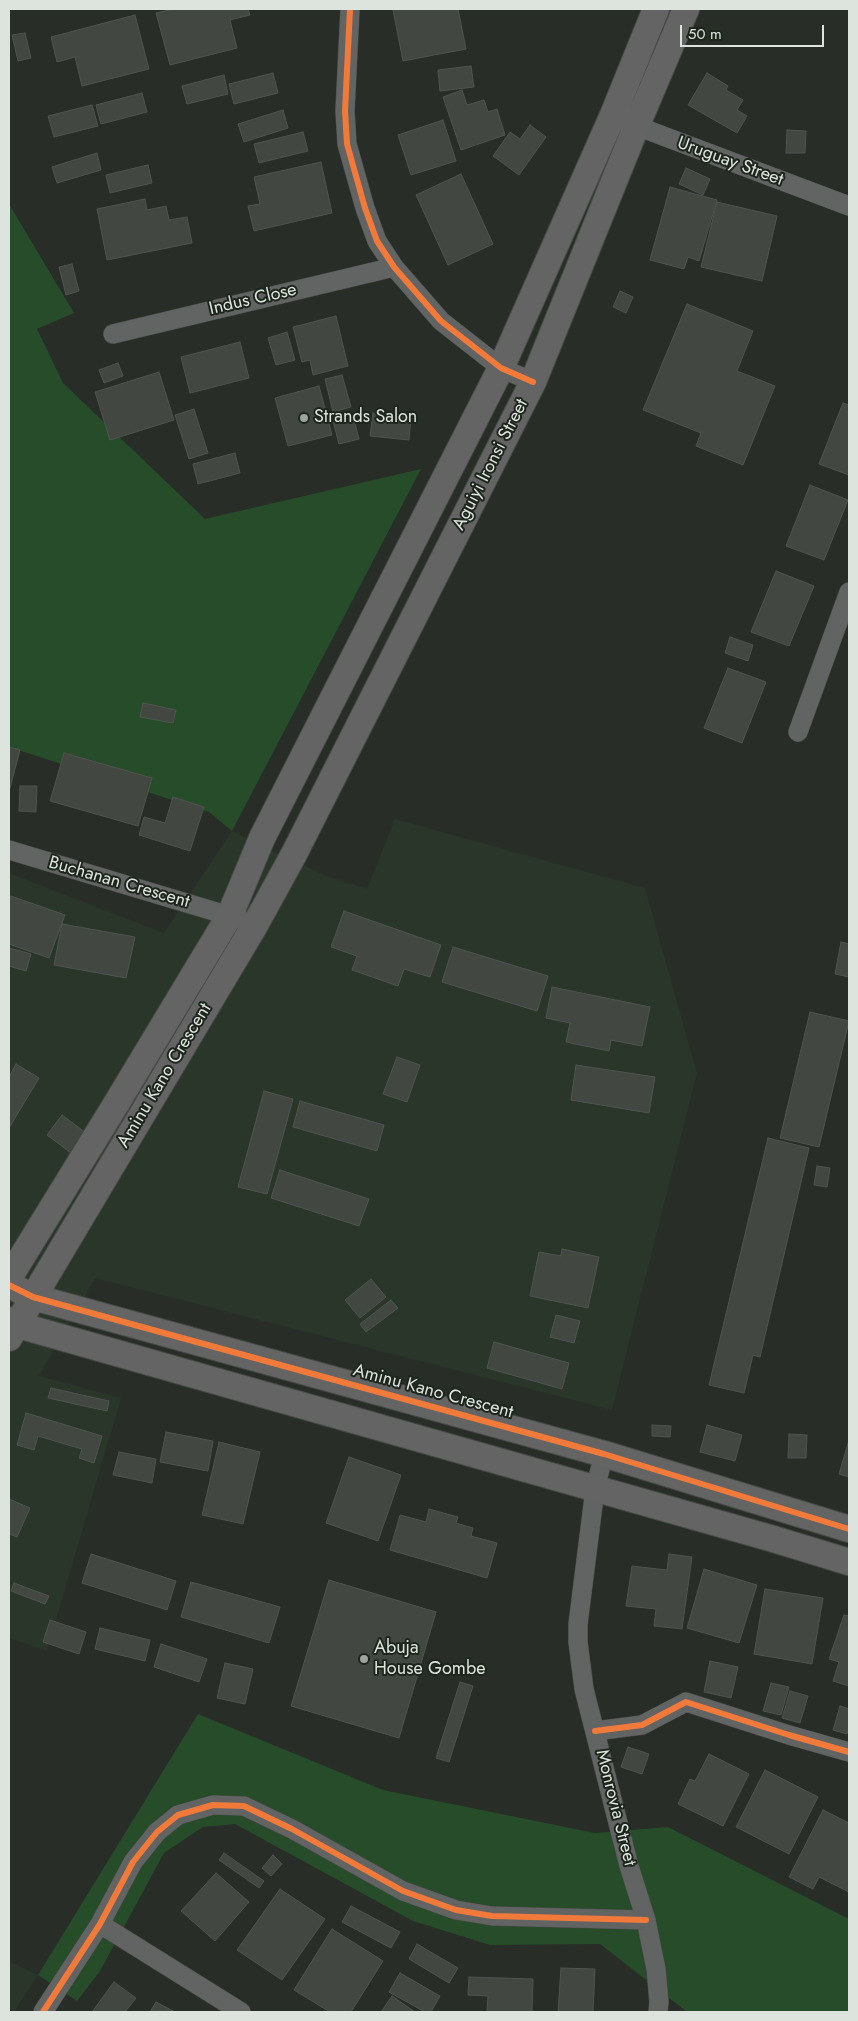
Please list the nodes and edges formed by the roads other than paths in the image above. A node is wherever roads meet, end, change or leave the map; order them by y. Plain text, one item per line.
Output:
1 (350, 9) edge
2 (656, 9) edge
3 (686, 9) edge
4 (612, 115) junction
5 (636, 127) junction
6 (849, 206) edge
7 (394, 267) junction
8 (113, 334) dead end
9 (501, 368) junction
10 (533, 382) junction
11 (849, 592) edge
12 (798, 732) dead end
13 (262, 838) joint
14 (9, 850) edge
15 (294, 854) joint
16 (230, 915) junction
17 (255, 925) junction
18 (9, 1278) edge
19 (9, 1284) edge
20 (33, 1297) junction
21 (12, 1328) edge
22 (604, 1454) junction
23 (595, 1489) junction
24 (849, 1529) edge
25 (849, 1562) edge
26 (595, 1730) junction
27 (849, 1752) edge
28 (646, 1920) junction
29 (100, 1924) junction
30 (43, 2012) edge
31 (241, 2012) edge
32 (658, 2012) edge

1 - 7 street
2 - 4 main road, Aguiyi Ironsi Street
3 - 5 main road, Aguiyi Ironsi Street
4 - 5 street, Uruguay Street
4 - 9 main road, Aguiyi Ironsi Street
5 - 6 street, Uruguay Street
5 - 10 main road, Aguiyi Ironsi Street
7 - 8 street, Indus Close
7 - 9 street
9 - 10 street
9 - 13 main road, Aguiyi Ironsi Street
10 - 15 main road, Aguiyi Ironsi Street
11 - 12 street
13 - 16 main road, Aminu Kano Crescent
14 - 16 street, Buchanan Crescent
15 - 17 main road, Aminu Kano Crescent
16 - 17 street, Buchanan Crescent
16 - 18 main road, Aminu Kano Crescent
17 - 20 main road, Aminu Kano Crescent
19 - 20 main road, Aminu Kano Crescent
20 - 21 main road, Aminu Kano Crescent
20 - 22 main road, Aminu Kano Crescent
21 - 23 main road, Aminu Kano Crescent
22 - 23 street, Monrovia Street
22 - 24 main road, Aminu Kano Crescent
23 - 25 main road, Aminu Kano Crescent
23 - 26 street, Monrovia Street
26 - 27 street
26 - 28 street, Monrovia Street
28 - 29 street
28 - 32 street, Monrovia Street
29 - 30 street
29 - 31 street

